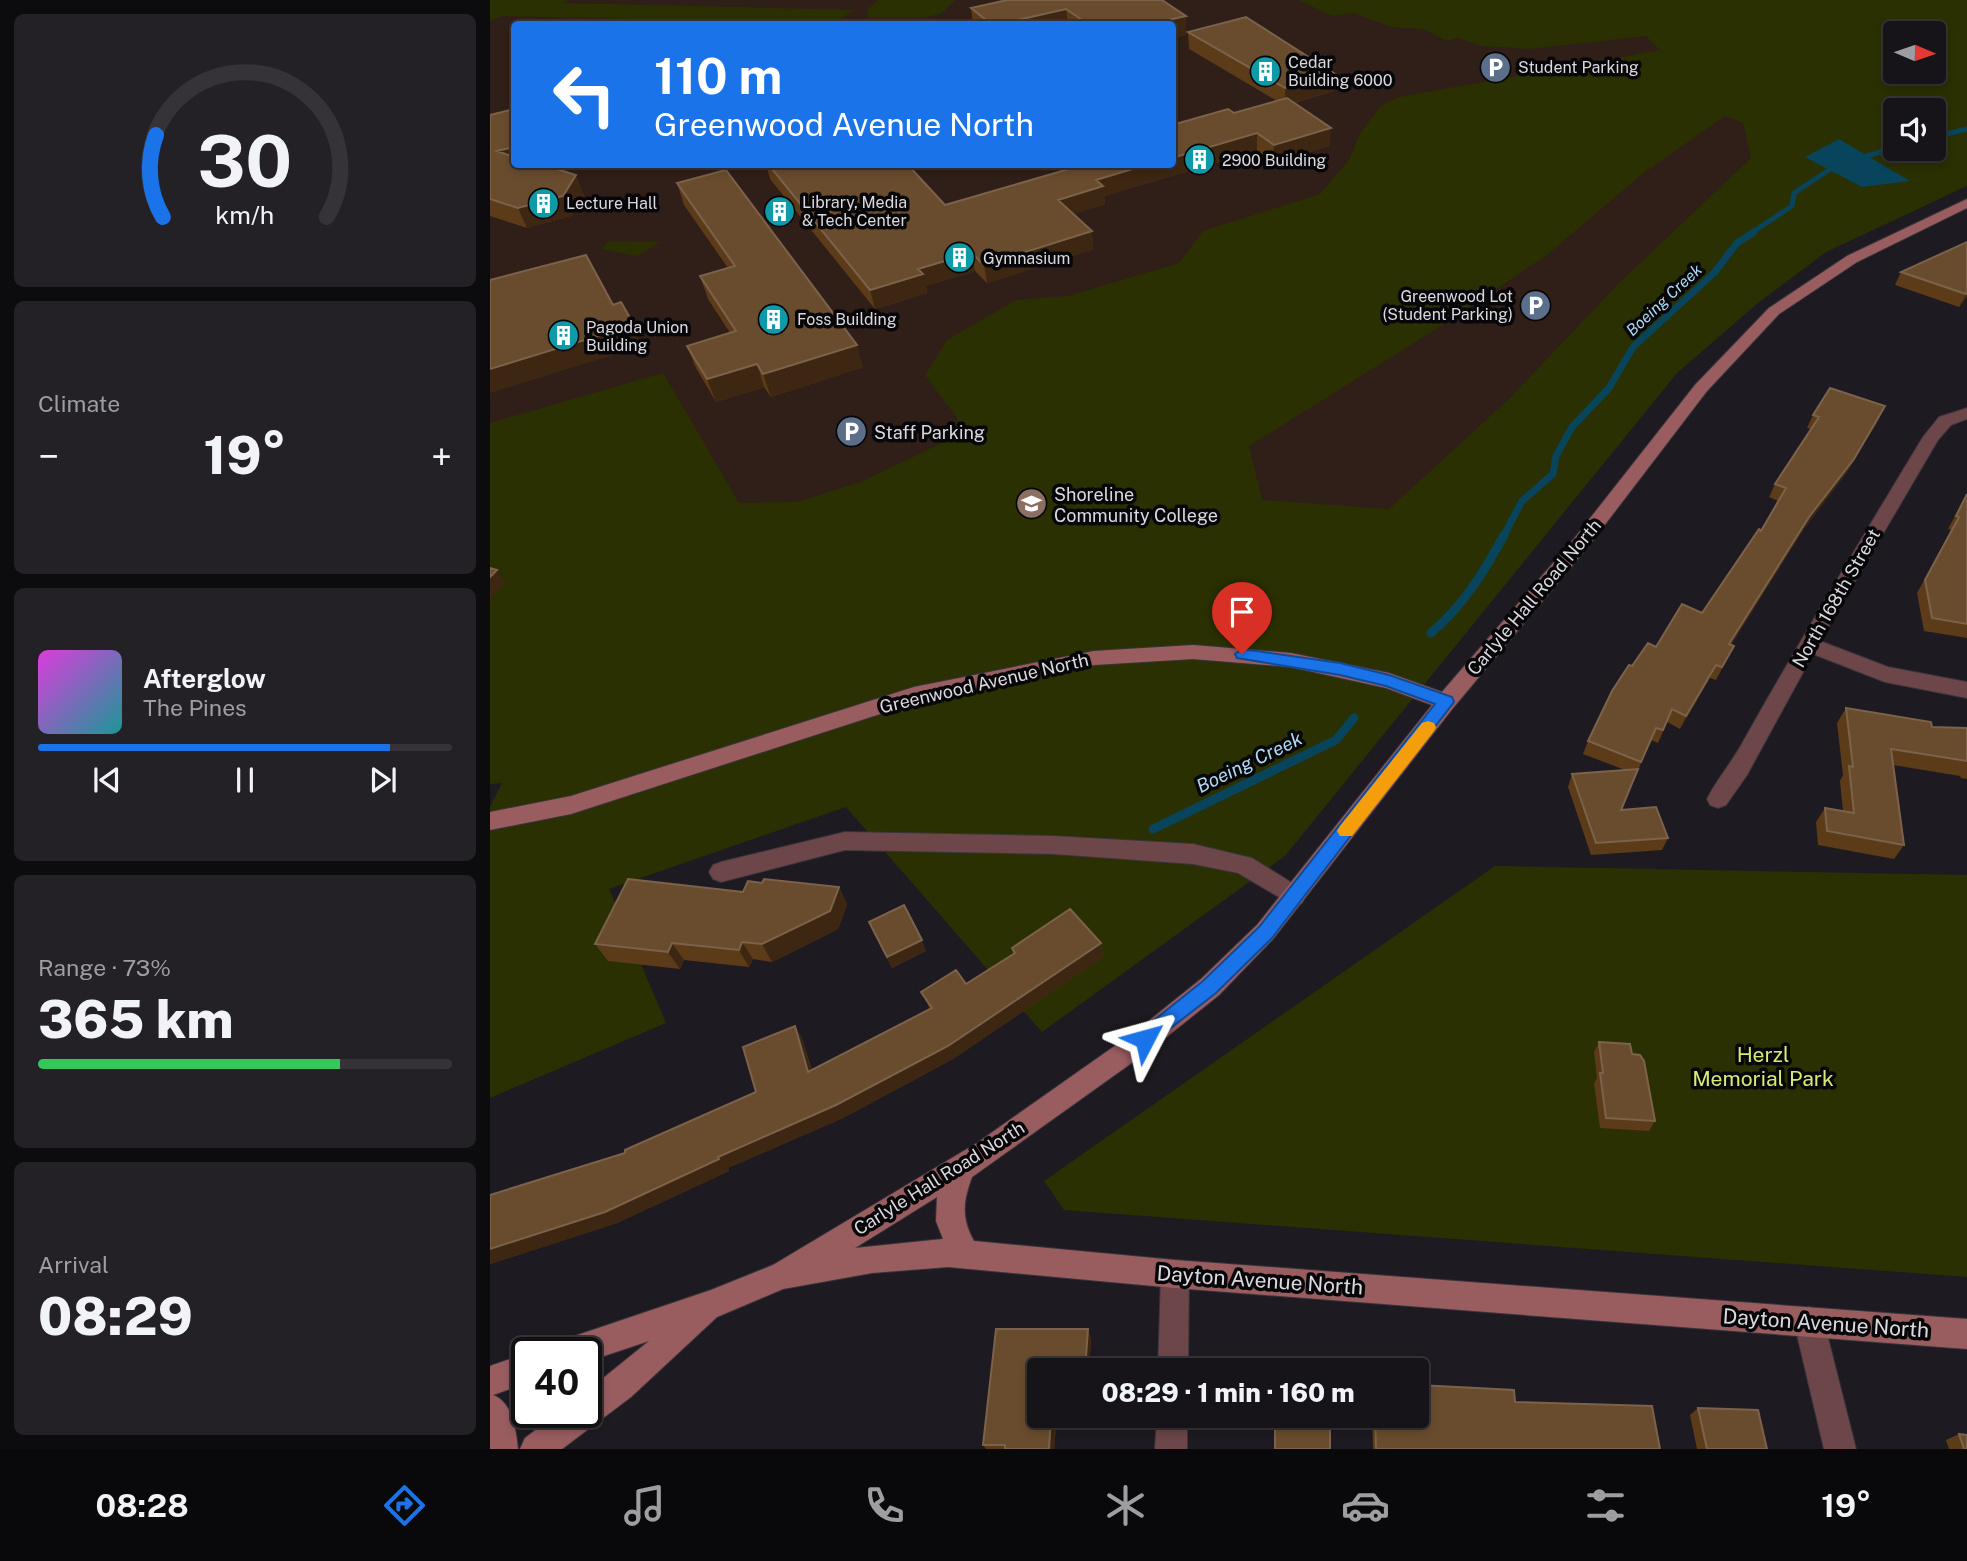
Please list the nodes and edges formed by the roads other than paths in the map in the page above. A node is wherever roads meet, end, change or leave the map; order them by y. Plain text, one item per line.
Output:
1 (1967, 203) edge
2 (1967, 412) edge
3 (1808, 644) junction
4 (1967, 690) edge
5 (1446, 702) junction
6 (1718, 799) dead end
7 (490, 821) edge
8 (721, 872) dead end
9 (1294, 896) junction
10 (961, 1168) junction
11 (966, 1254) junction
12 (1175, 1274) junction
13 (783, 1275) junction
14 (711, 1305) junction
15 (1809, 1322) junction
16 (1967, 1334) edge
17 (602, 1342) edge
18 (1173, 1358) edge
19 (511, 1374) edge
20 (490, 1381) edge
21 (602, 1399) edge
22 (490, 1409) edge
23 (564, 1428) edge
24 (1172, 1428) edge
25 (502, 1449) edge
26 (536, 1449) edge
27 (1171, 1449) edge
28 (1840, 1449) edge

1 - 5 street, Carlyle Hall Road North
2 - 3 street, North 168th Street
3 - 4 street
3 - 6 street, North 168th Street
5 - 7 street, Greenwood Avenue North
5 - 9 street, Carlyle Hall Road North
8 - 9 street
9 - 10 street, Carlyle Hall Road North
10 - 11 street
10 - 13 street, Carlyle Hall Road North
11 - 12 street, Dayton Avenue North
11 - 13 street, Dayton Avenue North
12 - 15 street, Dayton Avenue North
12 - 18 street
13 - 14 street, Dayton Avenue North
14 - 17 street, Dayton Avenue North
14 - 21 street
15 - 16 street, Dayton Avenue North
15 - 28 street
19 - 20 street
22 - 25 street
23 - 26 street
24 - 27 street

